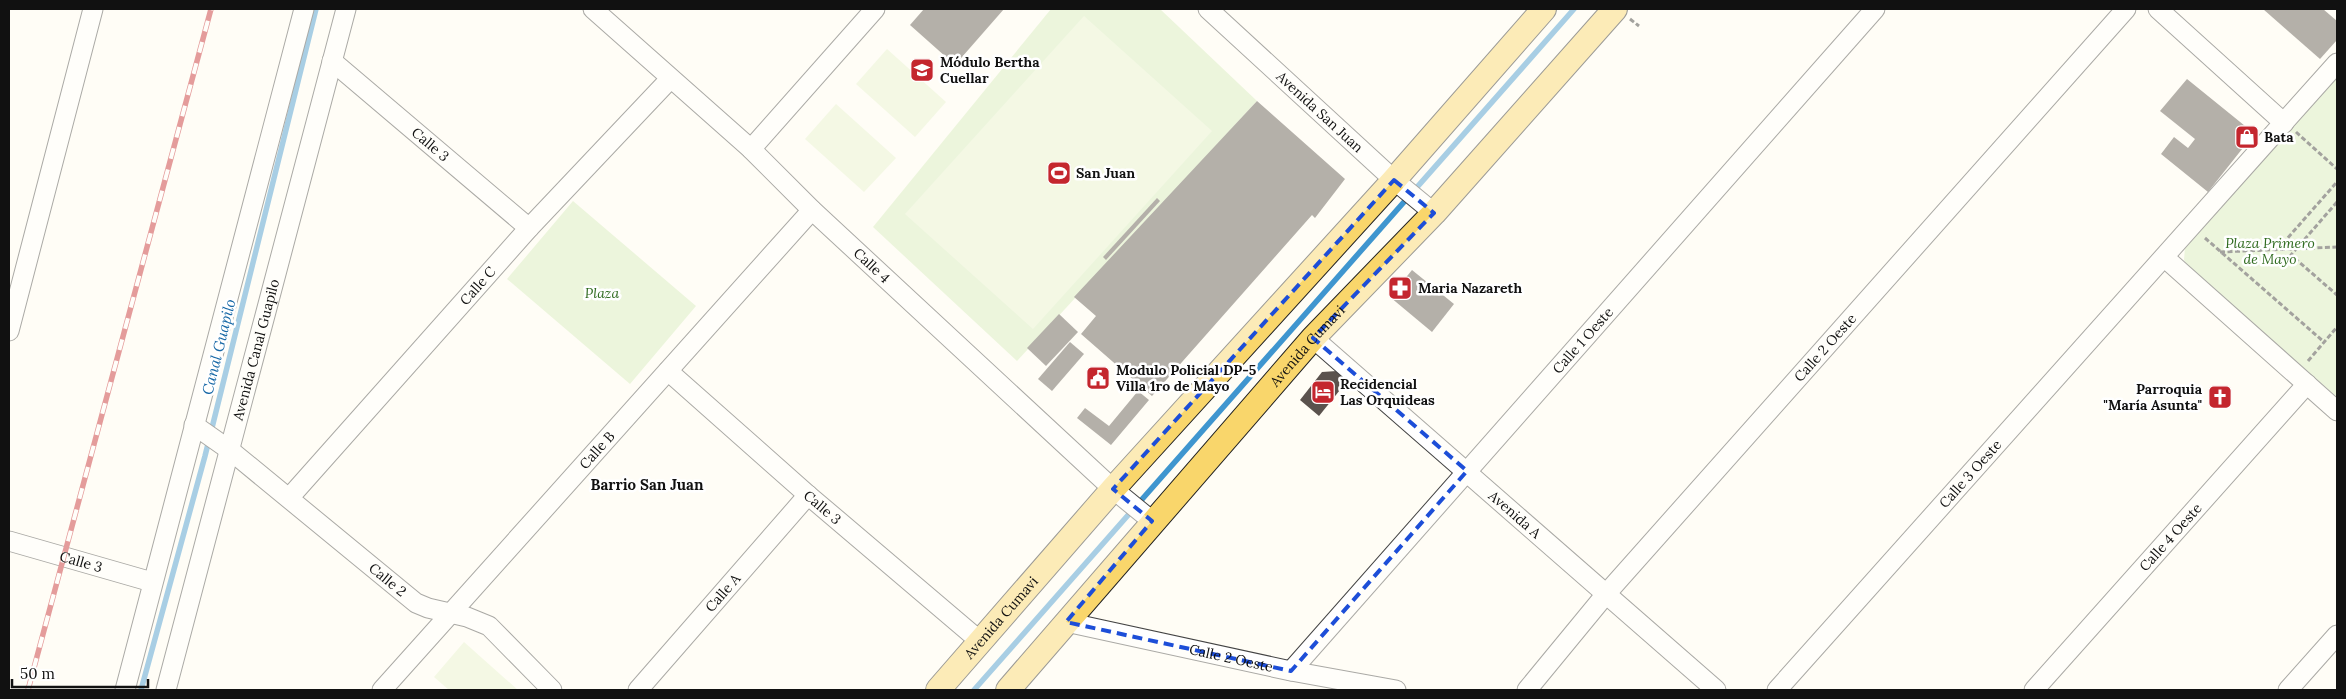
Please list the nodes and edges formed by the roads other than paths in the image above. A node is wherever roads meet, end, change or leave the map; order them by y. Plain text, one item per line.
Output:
1 (92, 9) edge
2 (304, 9) edge
3 (346, 9) edge
4 (593, 9) edge
5 (875, 9) edge
6 (1208, 9) edge
7 (1615, 9) edge
8 (1875, 9) edge
9 (2126, 9) edge
10 (2158, 9) edge
11 (1536, 11) edge
12 (332, 61) junction
13 (2337, 63) edge
14 (670, 79) junction
15 (2291, 128) junction
16 (751, 149) junction
17 (1399, 184) junction
18 (1430, 209) junction
19 (812, 210) junction
20 (530, 228) junction
21 (2165, 258) junction
22 (9, 331) edge
23 (1313, 338) junction
24 (668, 371) junction
25 (2307, 384) junction
26 (2337, 411) edge
27 (197, 428) junction
28 (227, 448) junction
29 (1466, 471) junction
30 (1119, 494) junction
31 (808, 495) junction
32 (289, 498) junction
33 (1146, 516) junction
34 (9, 541) edge
35 (152, 582) junction
36 (1606, 594) junction
37 (452, 613) junction
38 (1066, 622) junction
39 (2337, 635) edge
40 (980, 642) junction
41 (1291, 671) junction
42 (125, 690) edge
43 (166, 690) edge
44 (382, 690) edge
45 (552, 690) edge
46 (638, 690) edge
47 (938, 690) edge
48 (1008, 690) edge
49 (1396, 690) edge
50 (1527, 690) edge
51 (1716, 690) edge
52 (1777, 690) edge
53 (2034, 690) edge
54 (2288, 690) edge

1 - 22 street
2 - 27 street
3 - 12 street, Avenida Canal Guapilo
4 - 14 street, Calle 4
5 - 16 street
6 - 17 street, Avenida San Juan
7 - 18 main road, Avenida Cumavi
8 - 29 street, Calle 1 Oeste
9 - 36 street, Calle 2 Oeste
10 - 15 street
11 - 17 main road, Avenida Cumavi
12 - 20 street, Calle 3
12 - 28 street, Avenida Canal Guapilo
13 - 15 street
14 - 16 street, Calle 4
14 - 20 street, Calle C
15 - 21 street
16 - 19 street, Calle 4
17 - 18 street, Avenida San Juan
17 - 30 main road, Avenida Cumavi
18 - 23 main road, Avenida Cumavi
19 - 24 street, Calle B
19 - 30 street, Calle 4
20 - 32 street, Calle C
21 - 25 street
21 - 52 street, Calle 3 Oeste
23 - 29 street, Avenida A
23 - 33 main road, Avenida Cumavi
24 - 31 street, Calle 3
24 - 37 street, Calle B
25 - 26 street
25 - 53 street, Calle 4 Oeste
27 - 28 street, Calle 2
27 - 35 street
28 - 32 street, Calle 2
28 - 43 street, Avenida Canal Guapilo
29 - 36 street, Avenida A
29 - 41 street, Calle 1 Oeste
30 - 33 street, Calle 4
30 - 40 main road, Avenida Cumavi
31 - 40 street, Calle 3
31 - 46 street, Calle A
32 - 37 street, Calle 2
33 - 38 main road, Avenida Cumavi
34 - 35 street, Calle 3
35 - 42 street
36 - 50 street, Calle 2 Oeste
36 - 51 street, Avenida A
37 - 44 street, Calle B
37 - 45 street, Calle 2
38 - 41 street, Calle 2 Oeste
38 - 48 main road, Avenida Cumavi
39 - 54 street
40 - 47 main road, Avenida Cumavi
41 - 49 street, Calle 2 Oeste

